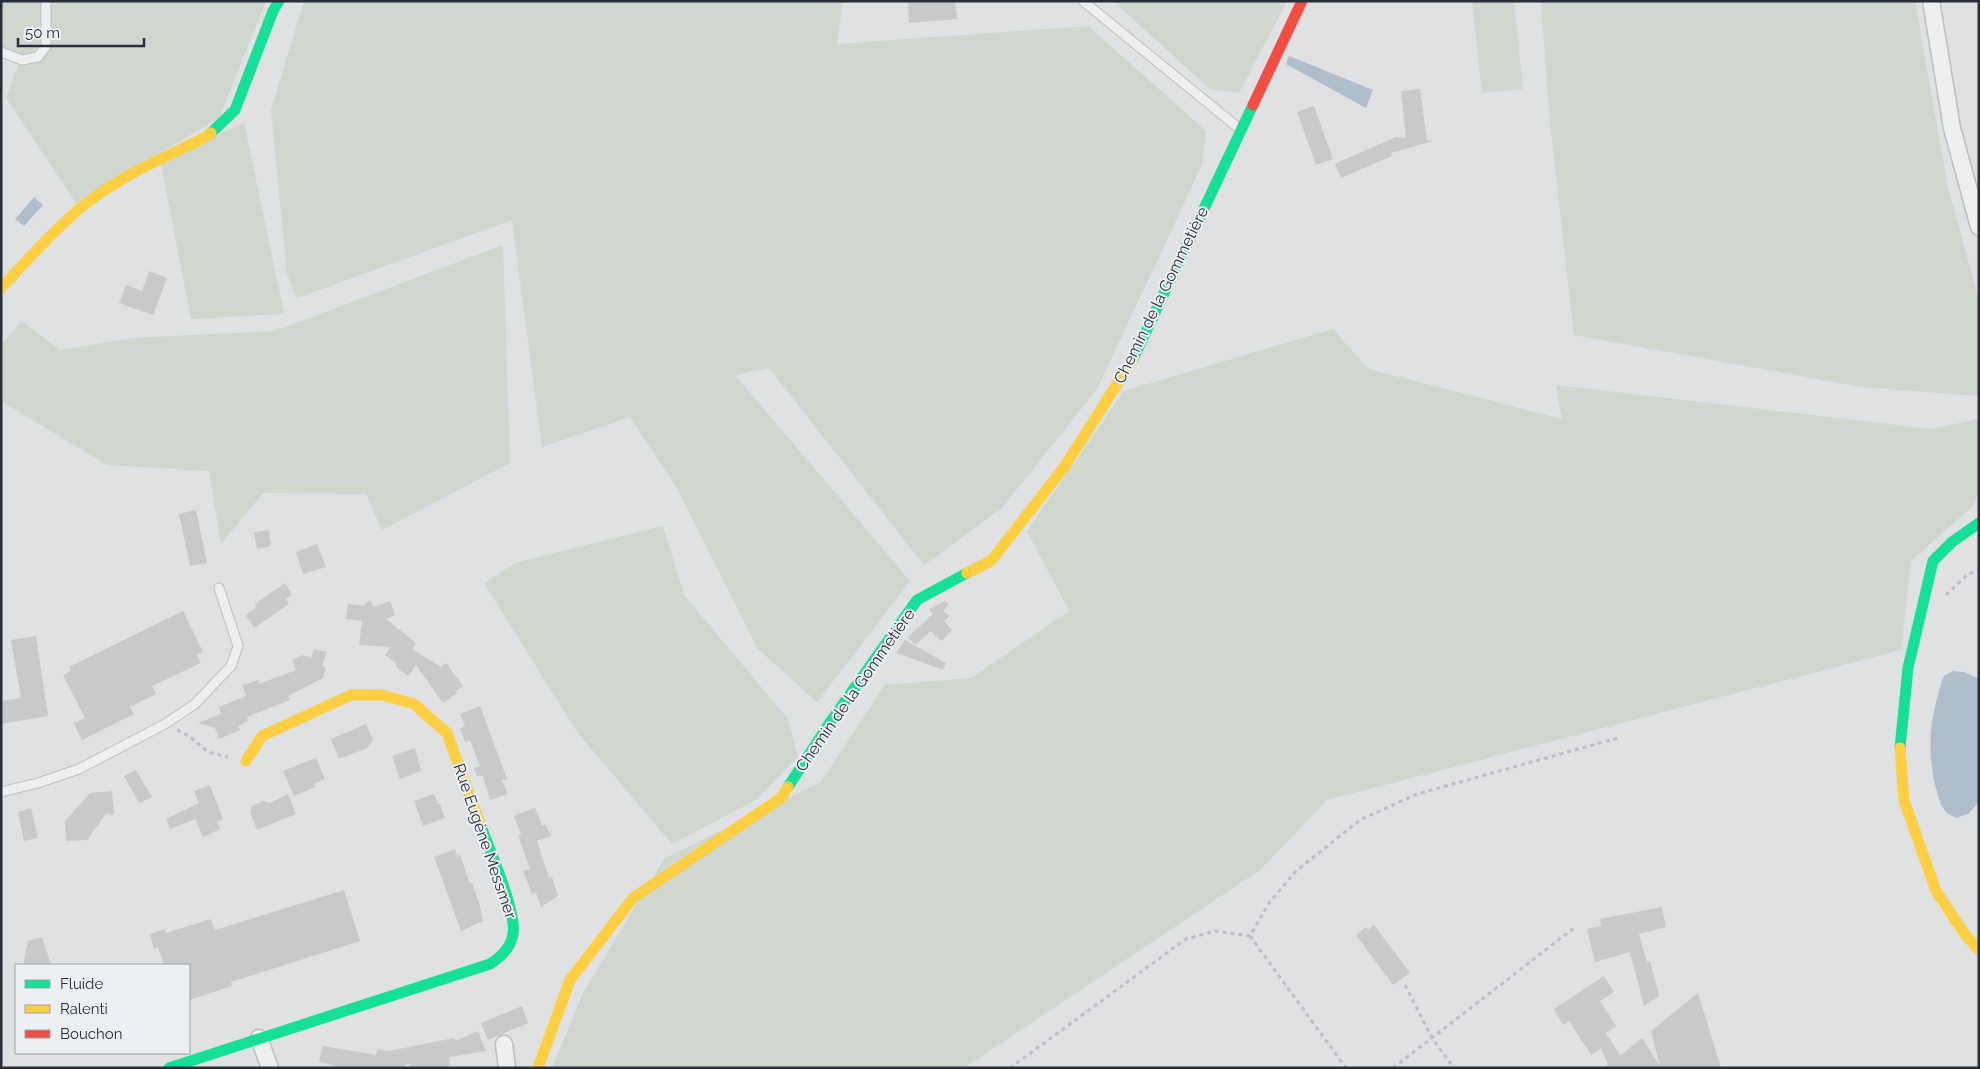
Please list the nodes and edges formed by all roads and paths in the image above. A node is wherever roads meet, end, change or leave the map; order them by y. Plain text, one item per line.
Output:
1 (46, 1) edge
2 (279, 1) edge
3 (1083, 1) edge
4 (1302, 1) edge
5 (1931, 1) edge
6 (1, 52) edge
7 (1241, 130) junction
8 (1979, 228) edge
9 (1, 288) edge
10 (1979, 523) edge
11 (220, 588) dead end
12 (166, 724) junction
13 (1618, 738) dead end
14 (246, 761) joint
15 (1, 792) edge
16 (1574, 928) dead end
17 (1250, 936) junction
18 (1979, 950) edge
19 (1405, 985) dead end
20 (259, 1038) junction
21 (1432, 1038) junction
22 (504, 1044) dead end
23 (169, 1068) edge
24 (270, 1068) edge
25 (507, 1068) edge
26 (538, 1068) edge
27 (1010, 1068) edge
28 (1346, 1068) edge
29 (1393, 1068) edge
30 (1454, 1068) edge

1 - 6 lane
2 - 9 street
3 - 7 lane
4 - 7 street, Chemin de la Gommetière
5 - 8 street
7 - 26 street, Chemin de la Gommetière
10 - 18 street
11 - 12 lane
12 - 14 path
12 - 15 lane
13 - 17 path
14 - 20 street, Rue Eugène Messmer
16 - 21 path
17 - 27 path
17 - 28 path
19 - 21 path
20 - 23 street, Rue Eugène Messmer
20 - 24 street
21 - 29 path
21 - 30 path
22 - 25 street

